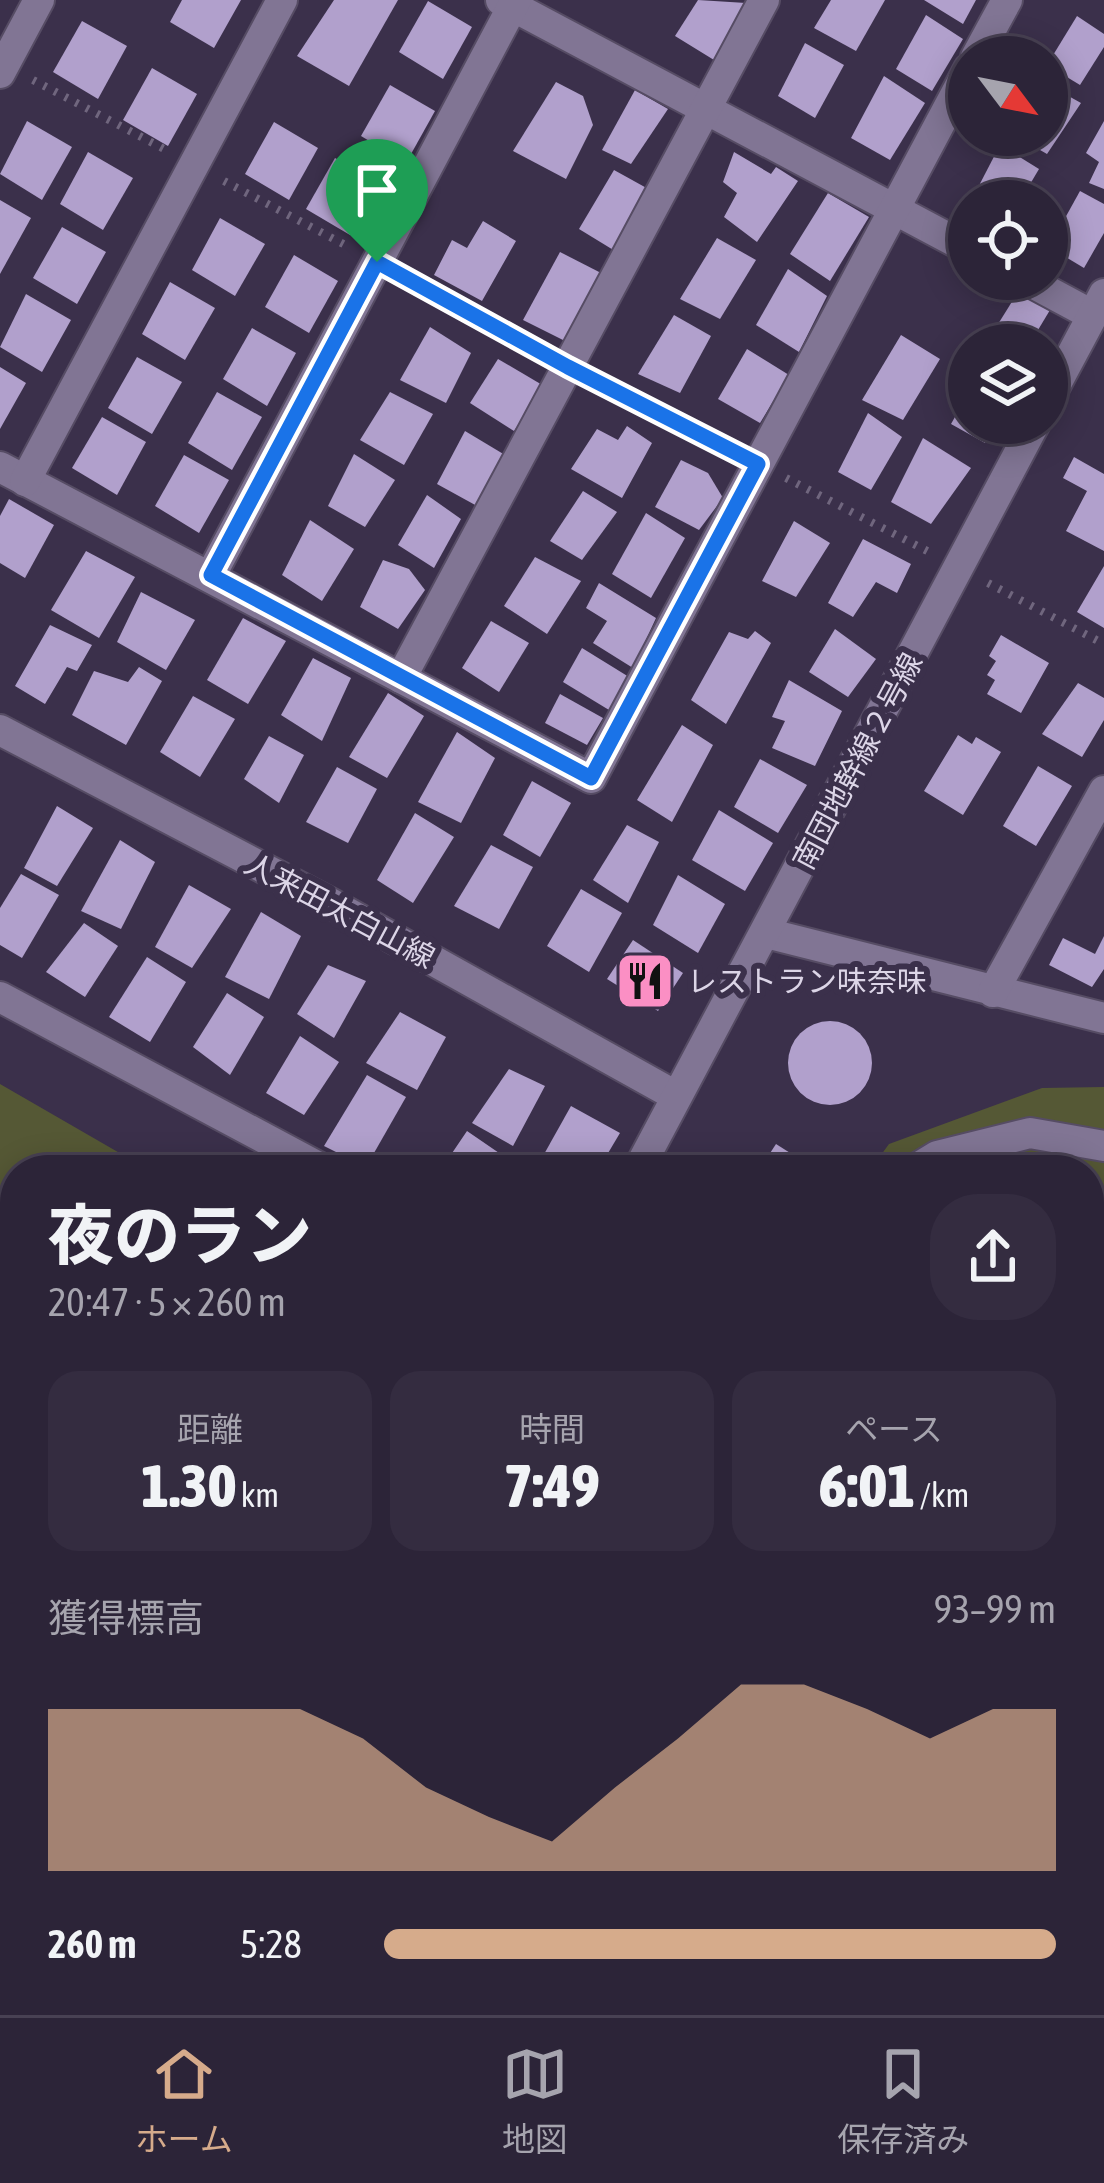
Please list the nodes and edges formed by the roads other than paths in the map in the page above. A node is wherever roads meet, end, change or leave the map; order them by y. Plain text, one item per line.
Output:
1 (39, 0) edge
2 (282, 0) edge
3 (764, 0) edge
4 (1007, 0) edge
5 (510, 2) edge
6 (987, 36) edge
7 (2, 69) edge
8 (948, 108) edge
9 (706, 110) junction
10 (893, 209) junction
11 (948, 238) edge
12 (1068, 294) edge
13 (1098, 304) edge
14 (1068, 360) edge
15 (1024, 444) edge
16 (13, 474) edge
17 (211, 575) junction
18 (401, 677) junction
19 (0, 730) edge
20 (1104, 790) edge
21 (766, 932) junction
22 (993, 992) junction
23 (0, 997) edge
24 (1104, 1018) edge
25 (676, 1096) junction
26 (1104, 1146) edge
27 (296, 1155) edge
28 (646, 1155) edge
29 (941, 1155) edge

1 - 7 street
2 - 16 street
3 - 9 street
4 - 6 street
5 - 9 street
5 - 17 street
8 - 10 street
9 - 10 street
9 - 18 street
10 - 11 street
10 - 18 street
12 - 13 street
13 - 14 street
15 - 21 street, 南団地幹線２号線
16 - 17 street
17 - 18 street
19 - 25 street, 人来田太白山線
20 - 22 street
21 - 22 street
21 - 25 street, 南団地幹線２号線
22 - 24 street
23 - 27 street
25 - 28 street, 南団地幹線２号線
26 - 29 street

